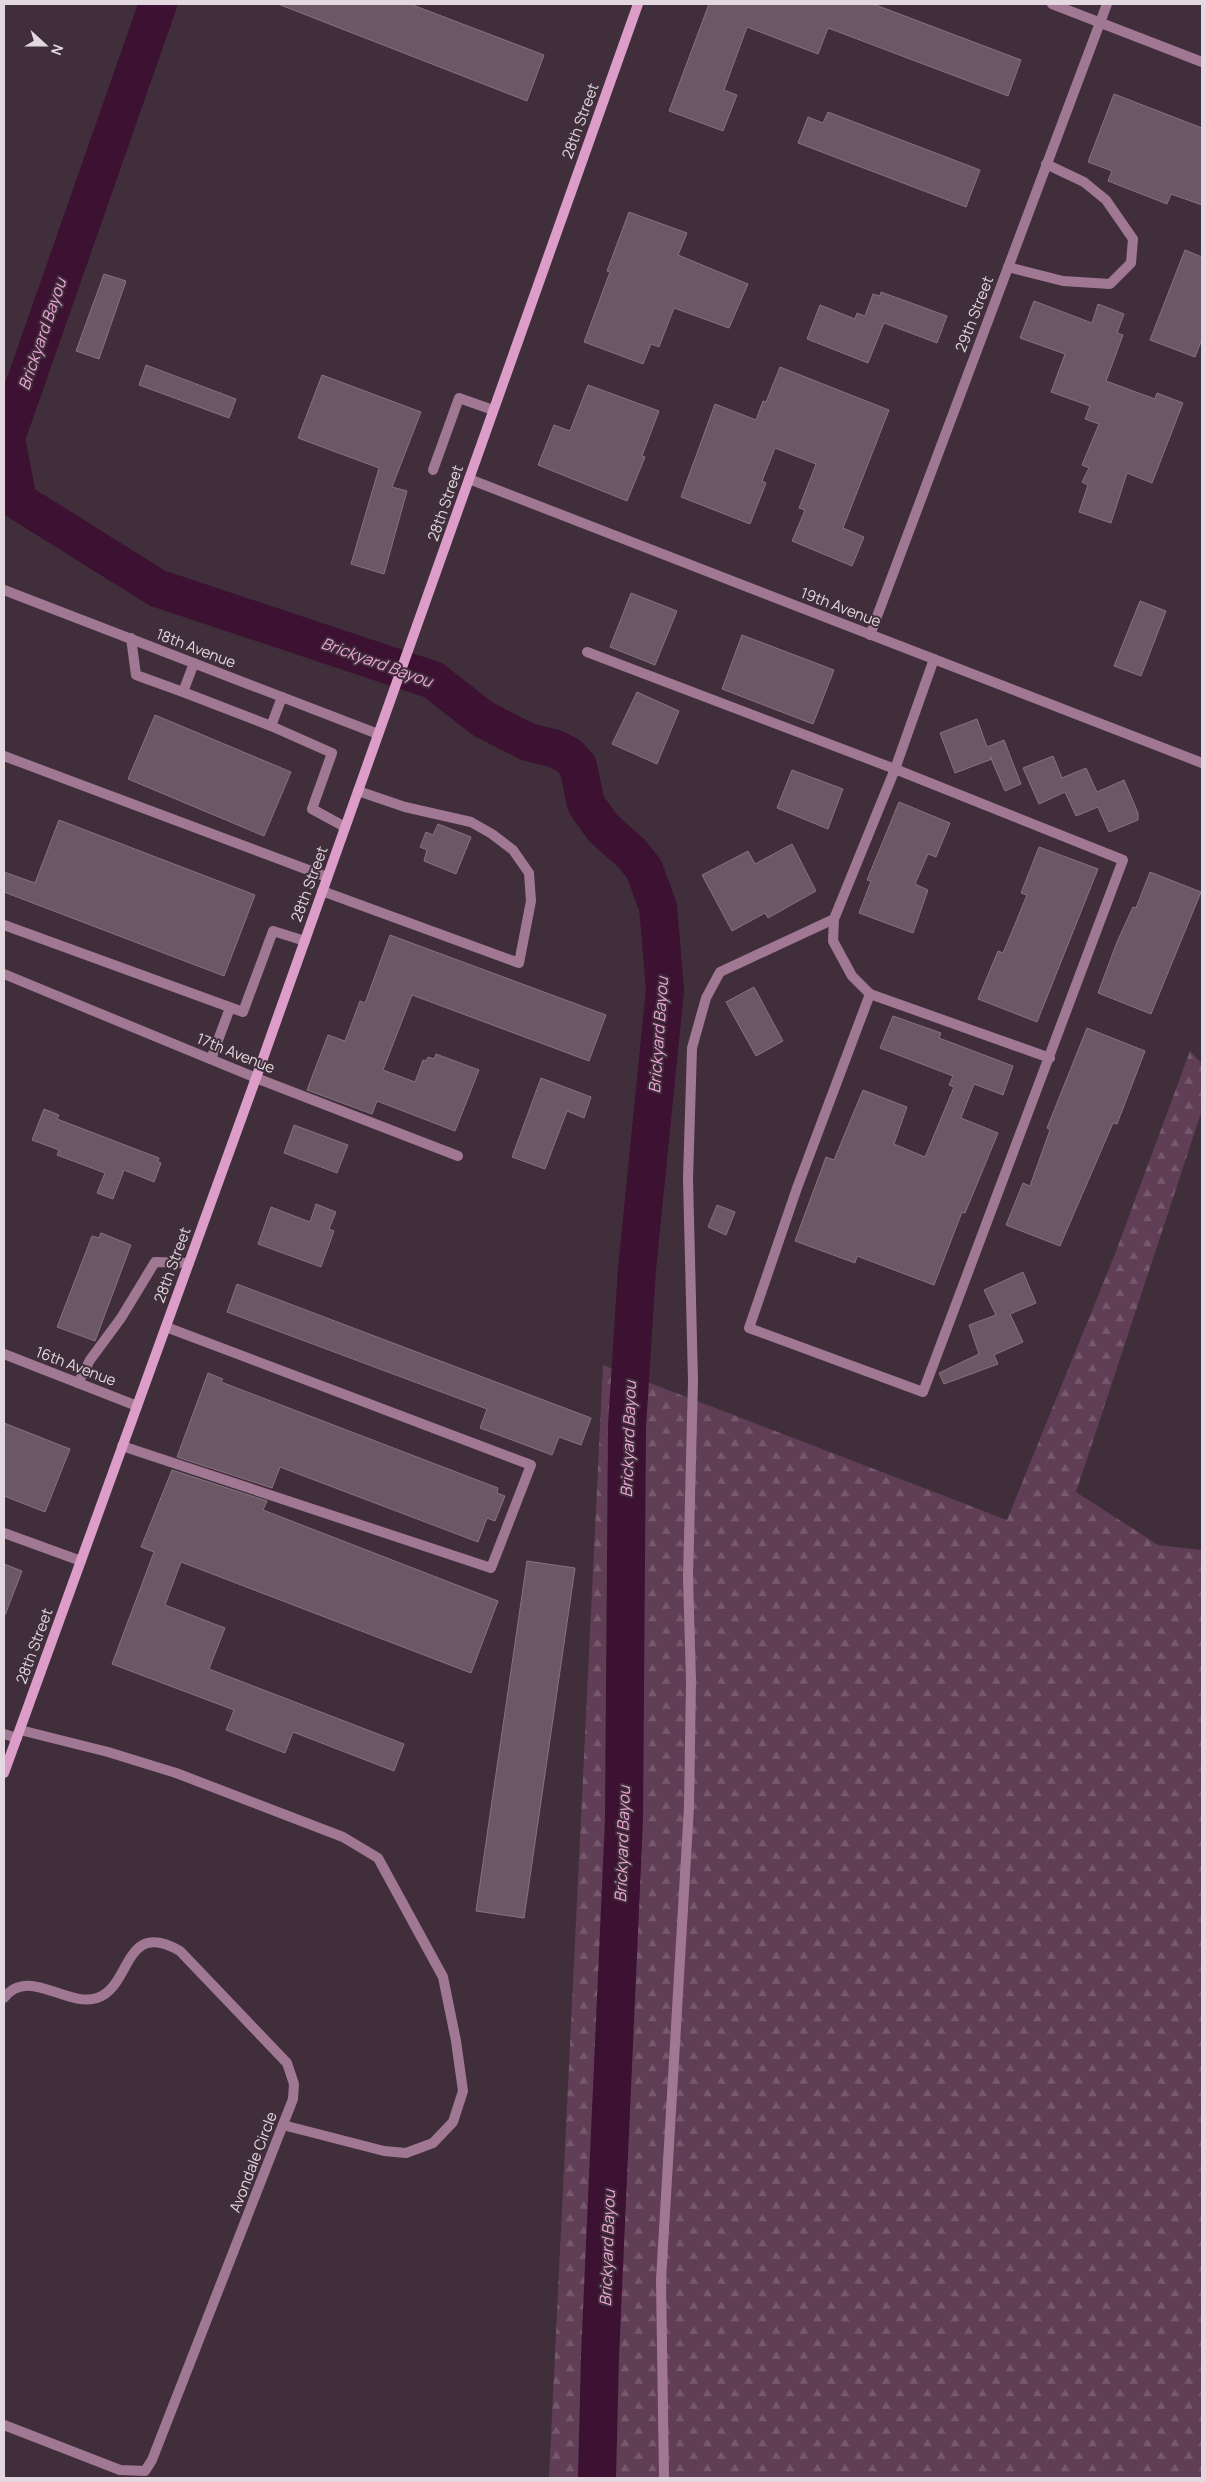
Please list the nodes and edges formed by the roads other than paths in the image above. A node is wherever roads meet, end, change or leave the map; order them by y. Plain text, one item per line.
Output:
1 (638, 4) edge
2 (1052, 4) edge
3 (1107, 4) edge
4 (1100, 22) junction
5 (1202, 62) edge
6 (1046, 164) junction
7 (1008, 267) junction
8 (493, 410) junction
9 (433, 470) dead end
10 (469, 479) junction
11 (4, 590) edge
12 (870, 635) junction
13 (131, 638) junction
14 (587, 652) dead end
15 (934, 659) junction
16 (194, 663) junction
17 (182, 692) junction
18 (282, 697) junction
19 (271, 726) junction
20 (378, 734) junction
21 (4, 756) edge
22 (1202, 763) edge
23 (896, 769) junction
24 (358, 791) junction
25 (345, 827) junction
26 (327, 877) junction
27 (322, 892) junction
28 (834, 919) junction
29 (4, 925) edge
30 (305, 941) junction
31 (4, 974) edge
32 (870, 994) junction
33 (230, 1008) junction
34 (1050, 1058) junction
35 (211, 1059) junction
36 (256, 1078) junction
37 (458, 1156) dead end
38 (189, 1263) junction
39 (166, 1327) junction
40 (4, 1354) edge
41 (78, 1383) junction
42 (137, 1406) junction
43 (122, 1446) junction
44 (4, 1532) edge
45 (81, 1561) junction
46 (4, 1734) edge
47 (18, 1734) junction
48 (4, 1773) edge
49 (4, 1998) edge
50 (283, 2125) junction
51 (4, 2424) edge
52 (664, 2478) edge

1 - 8 main road, 28th Street
2 - 4 street
3 - 4 street, 29th Street
4 - 5 street
4 - 6 street, 29th Street
6 - 7 street, 29th Street
6 - 7 street
7 - 12 street, 29th Street
8 - 9 street
8 - 10 main road, 28th Street
10 - 12 street, 19th Avenue
10 - 20 main road, 28th Street
11 - 13 street, 18th Avenue
12 - 15 street, 19th Avenue
13 - 16 street, 18th Avenue
13 - 17 street
14 - 23 street
15 - 22 street, 19th Avenue
15 - 23 street
16 - 17 street
16 - 18 street, 18th Avenue
17 - 19 street
18 - 19 street
18 - 20 street, 18th Avenue
19 - 25 street
20 - 24 main road, 28th Street
21 - 26 street
23 - 28 street
23 - 34 street
24 - 25 main road, 28th Street
24 - 27 street
25 - 26 main road, 28th Street
26 - 27 main road, 28th Street
27 - 30 main road, 28th Street
28 - 32 street
28 - 52 street
29 - 33 street
30 - 33 street
30 - 36 main road, 28th Street
31 - 35 street, 17th Avenue
32 - 34 street
32 - 34 street
33 - 35 street
35 - 36 street, 17th Avenue
36 - 37 street, 17th Avenue
36 - 38 main road, 28th Street
38 - 39 main road, 28th Street
38 - 41 street
39 - 42 main road, 28th Street
39 - 43 street
40 - 41 street, 16th Avenue
41 - 42 street, 16th Avenue
42 - 43 main road, 28th Street
43 - 45 main road, 28th Street
44 - 45 street
45 - 47 main road, 28th Street
46 - 47 street
47 - 48 main road, 28th Street
47 - 50 street
49 - 50 street, Avondale Circle
50 - 51 street, Avondale Circle

